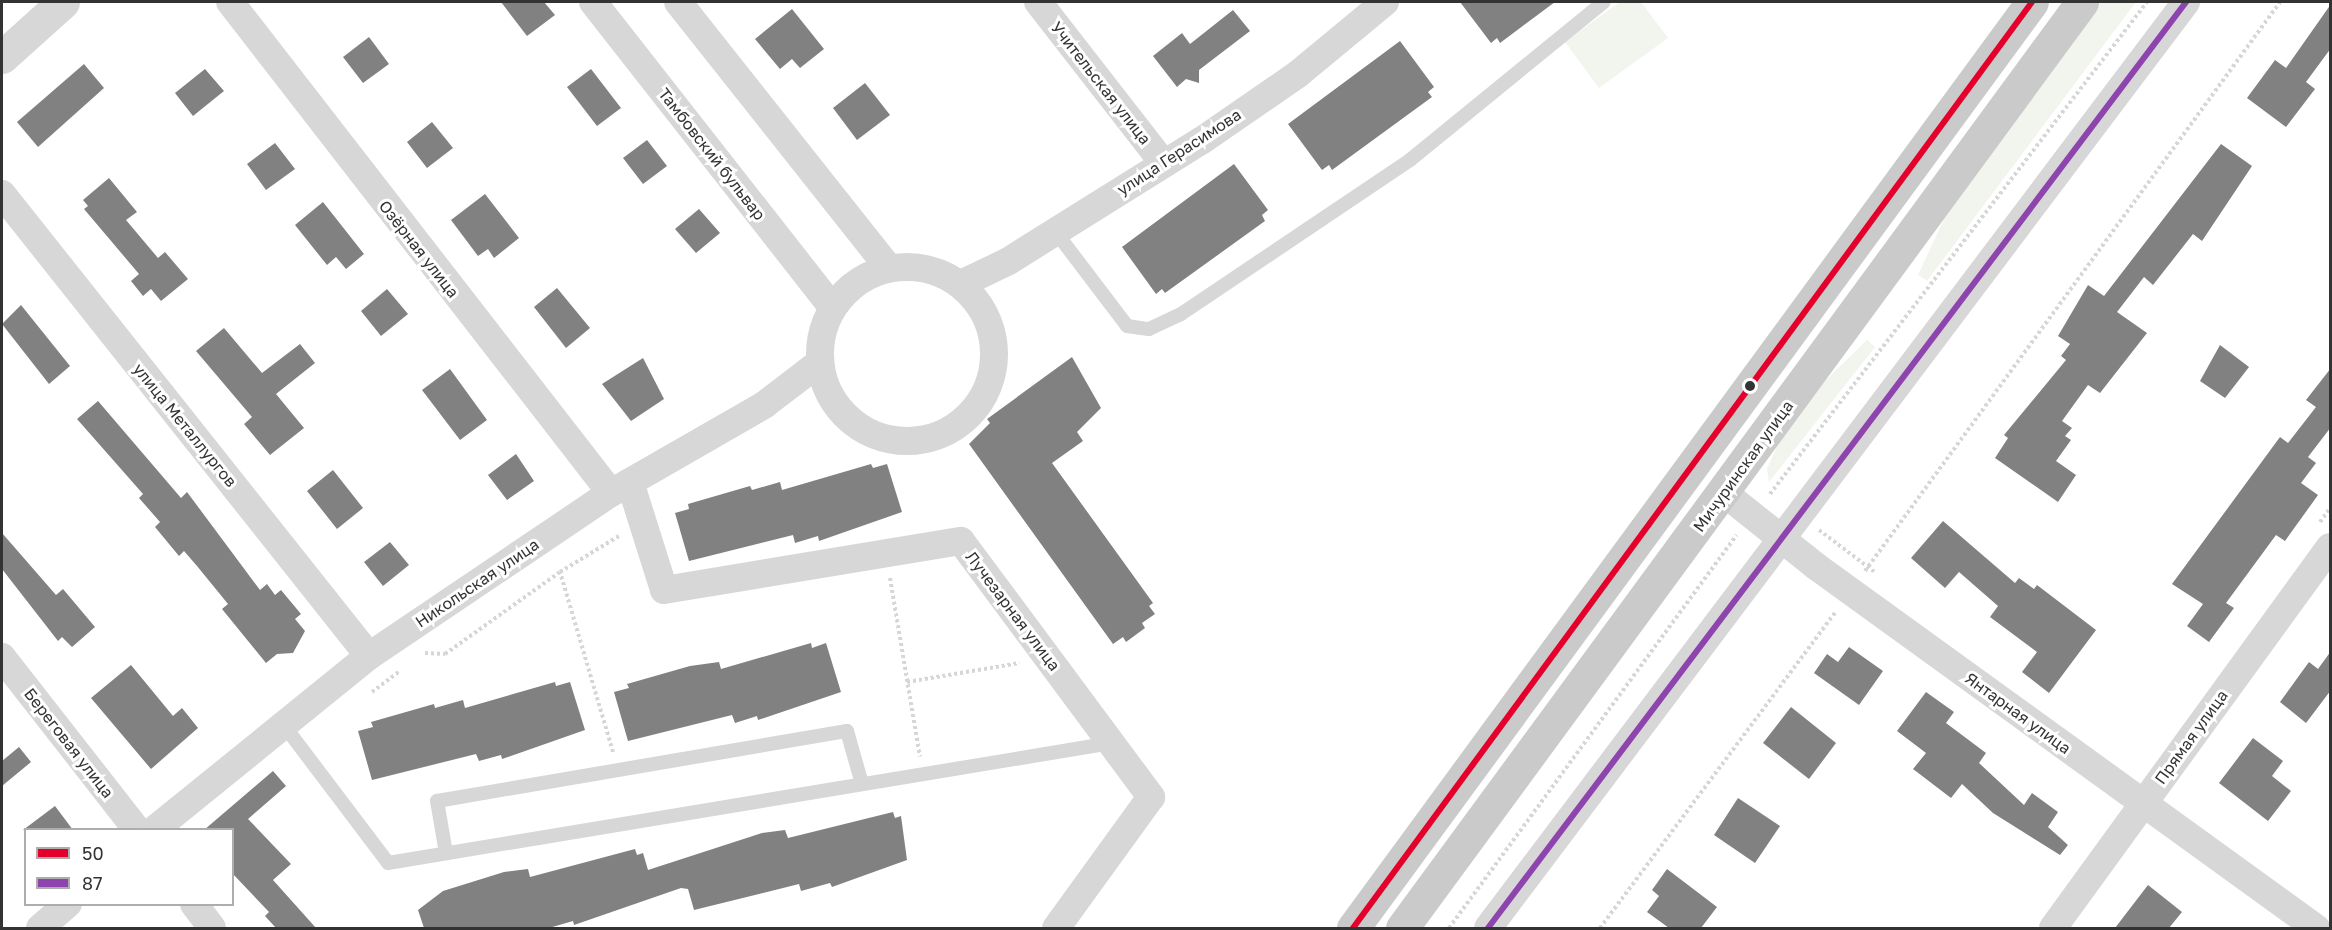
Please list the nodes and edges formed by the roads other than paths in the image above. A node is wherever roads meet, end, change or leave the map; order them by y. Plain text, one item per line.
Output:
1 (63, 2) edge
2 (230, 2) edge
3 (593, 2) edge
4 (678, 2) edge
5 (1038, 2) edge
6 (1385, 2) edge
7 (1604, 2) edge
8 (2032, 2) edge
9 (2082, 2) edge
10 (2186, 2) edge
11 (2, 57) edge
12 (1164, 164) junction
13 (2, 194) edge
14 (1055, 231) junction
15 (889, 268) junction
16 (961, 284) junction
17 (832, 307) junction
18 (819, 363) junction
19 (621, 487) junction
20 (1723, 492) junction
21 (1784, 538) junction
22 (2331, 547) edge
23 (369, 656) junction
24 (2, 657) edge
25 (283, 724) junction
26 (1111, 743) junction
27 (862, 784) junction
28 (2143, 804) junction
29 (135, 828) edge
30 (156, 828) edge
31 (446, 853) junction
32 (66, 906) edge
33 (196, 906) edge
34 (40, 928) edge
35 (212, 928) edge
36 (1056, 928) edge
37 (1353, 928) edge
38 (1402, 928) edge
39 (1488, 928) edge
40 (2053, 928) edge
41 (2316, 928) edge

1 - 11 street
2 - 19 street, Озёрная улица
3 - 17 street, Тамбовский бульвар
4 - 15 street
5 - 12 street, Учительская улица
6 - 12 street, улица Герасимова
7 - 14 lane
8 - 37 main road
9 - 20 main road, Мичуринская улица
10 - 21 street
12 - 14 street, улица Герасимова
13 - 23 street, улица Металлургов
14 - 16 street, улица Герасимова
15 - 16 street
15 - 17 street
16 - 18 street
17 - 18 street
18 - 19 street, Никольская улица
19 - 23 street, Никольская улица
19 - 26 street, Лучезарная улица
20 - 21 street, Янтарная улица
20 - 38 main road, Мичуринская улица
21 - 28 street, Янтарная улица
21 - 39 street
22 - 28 street, Прямая улица
23 - 25 street, Никольская улица
24 - 29 street, Береговая улица
25 - 30 street, Никольская улица
25 - 31 lane
26 - 27 lane
26 - 36 street, Лучезарная улица
27 - 31 lane
27 - 31 lane
28 - 40 street, Прямая улица
28 - 41 street, Янтарная улица
32 - 34 street
33 - 35 street

